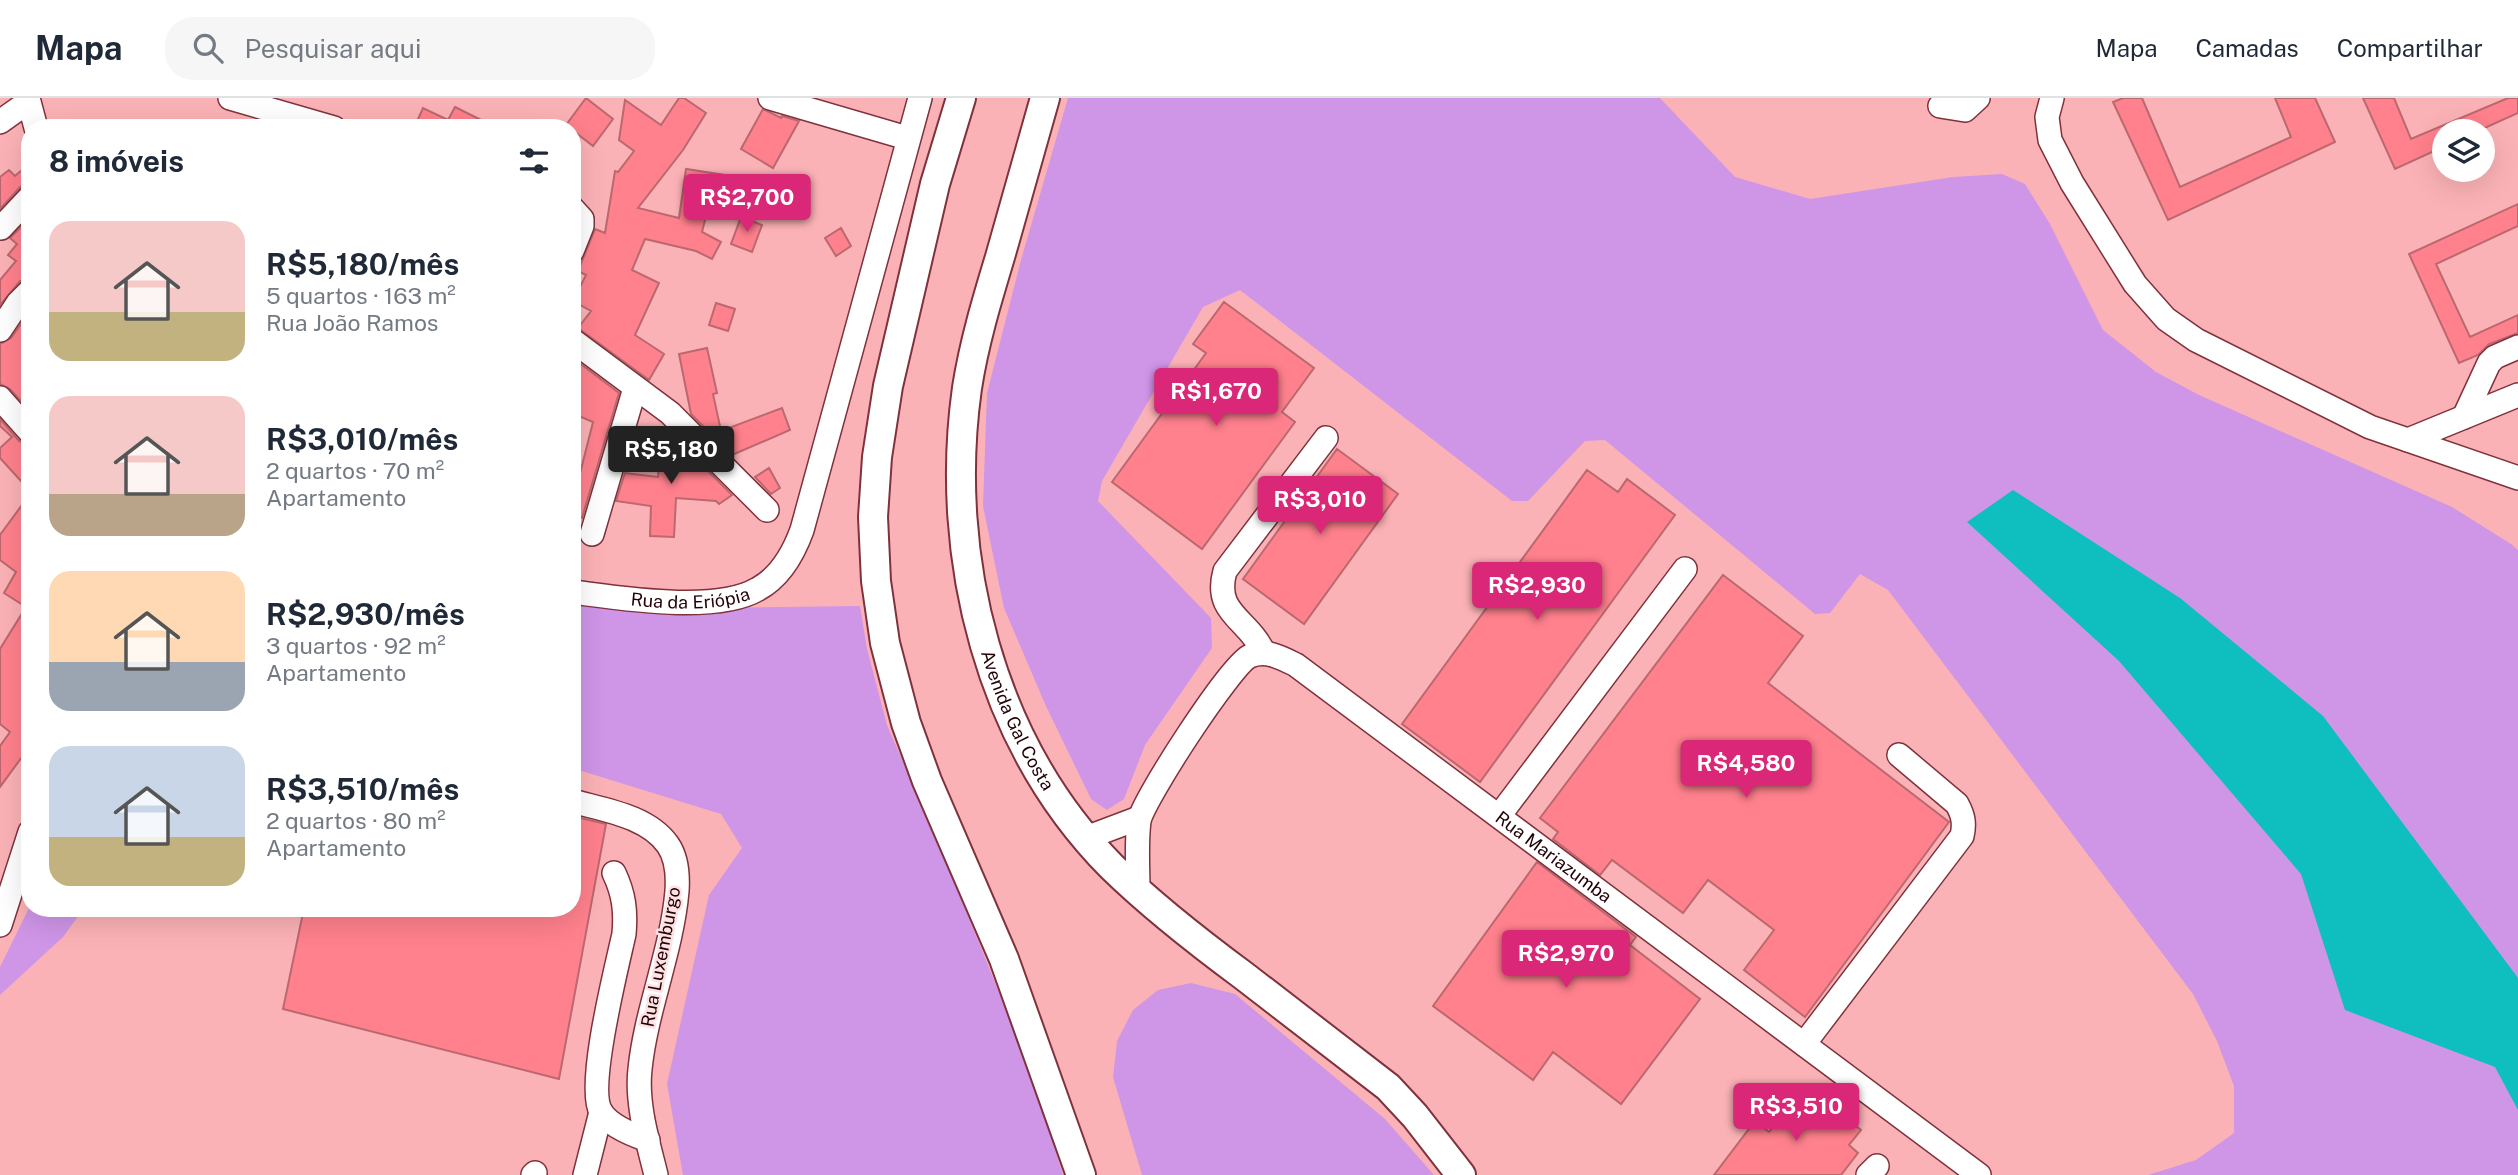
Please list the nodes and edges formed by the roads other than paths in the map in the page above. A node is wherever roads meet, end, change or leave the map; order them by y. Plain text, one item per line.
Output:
1 (230, 98) edge
2 (770, 98) edge
3 (920, 98) edge
4 (961, 98) edge
5 (1045, 98) edge
6 (1978, 98) edge
7 (2052, 98) edge
8 (27, 99) edge
9 (1940, 106) dead end
10 (33, 119) edge
11 (303, 119) edge
12 (0, 122) edge
13 (907, 138) junction
14 (21, 207) edge
15 (1, 228) edge
16 (21, 300) edge
17 (1, 330) edge
18 (2518, 346) edge
19 (581, 347) edge
20 (635, 387) junction
21 (2518, 395) edge
22 (0, 398) edge
23 (2464, 417) junction
24 (21, 422) edge
25 (1326, 438) dead end
26 (2408, 440) junction
27 (2518, 478) edge
28 (767, 510) dead end
29 (592, 534) dead end
30 (1685, 569) dead end
31 (581, 593) edge
32 (1264, 653) junction
33 (1899, 755) dead end
34 (581, 804) edge
35 (1499, 816) junction
36 (1139, 818) junction
37 (1086, 838) junction
38 (21, 860) edge
39 (614, 873) dead end
40 (1138, 891) junction
41 (0, 925) edge
42 (1804, 1044) junction
43 (601, 1112) junction
44 (648, 1140) junction
45 (585, 1175) edge
46 (656, 1175) edge
47 (1081, 1175) edge
48 (1461, 1175) edge
49 (1979, 1175) edge

1 - 11 street
2 - 13 street
3 - 13 street
4 - 47 main road
5 - 37 main road, Avenida Gal Costa
6 - 9 street
7 - 26 street
8 - 10 street
8 - 12 street
13 - 31 street, Rua da Eriópia
14 - 15 street
16 - 17 street
18 - 23 street
19 - 20 street
20 - 28 street
20 - 29 street
21 - 23 street
22 - 24 street
23 - 26 street
25 - 32 street
26 - 27 street
30 - 35 street
32 - 35 street, Rua Mariazumba
32 - 36 street
33 - 42 street
34 - 44 street, Rua Luxemburgo
35 - 42 street, Rua Mariazumba
36 - 37 street
36 - 40 street
37 - 40 main road, Avenida Gal Costa
38 - 41 street
39 - 43 street
40 - 48 main road, Avenida Gal Costa
42 - 49 street, Rua Mariazumba
43 - 44 street
43 - 45 street
44 - 46 street, Rua Luxemburgo

